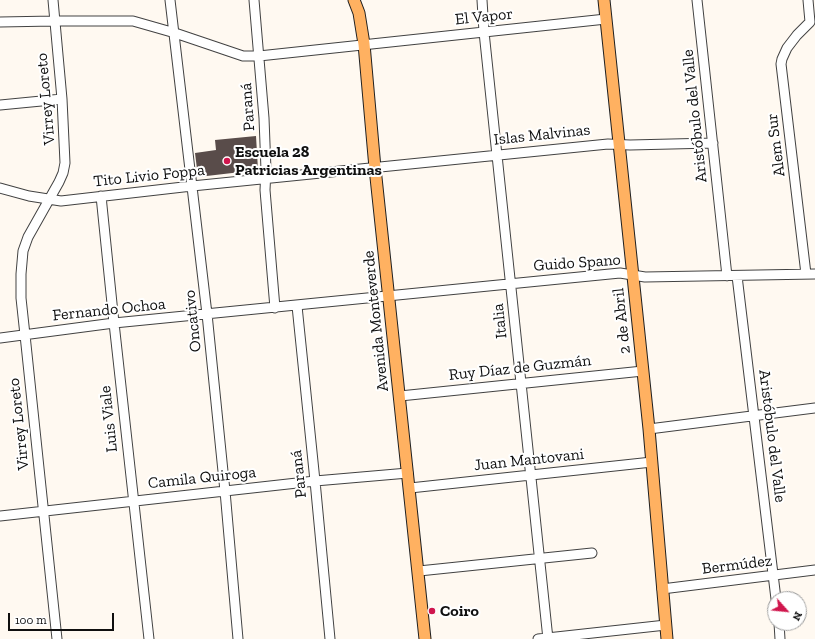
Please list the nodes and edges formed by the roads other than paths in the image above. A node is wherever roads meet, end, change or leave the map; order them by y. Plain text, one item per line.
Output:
1 (53, 0) edge
2 (170, 0) edge
3 (254, 0) edge
4 (354, 0) edge
5 (482, 0) edge
6 (604, 0) edge
7 (697, 0) edge
8 (808, 0) edge
9 (606, 19) junction
10 (54, 21) junction
11 (0, 22) edge
12 (812, 23) edge
13 (484, 32) junction
14 (175, 33) junction
15 (364, 44) junction
16 (259, 56) junction
17 (62, 99) junction
18 (0, 105) edge
19 (713, 143) junction
20 (620, 144) junction
21 (498, 155) junction
22 (375, 168) junction
23 (266, 179) junction
24 (192, 186) junction
25 (0, 188) edge
26 (101, 196) junction
27 (48, 200) junction
28 (811, 274) edge
29 (632, 275) junction
30 (727, 276) junction
31 (737, 276) junction
32 (511, 284) junction
33 (390, 296) junction
34 (297, 306) junction
35 (275, 308) junction
36 (207, 314) junction
37 (114, 323) junction
38 (25, 335) junction
39 (0, 338) edge
40 (643, 371) junction
41 (522, 383) junction
42 (400, 396) junction
43 (815, 408) edge
44 (754, 416) junction
45 (649, 429) junction
46 (652, 462) junction
47 (408, 473) junction
48 (532, 474) junction
49 (315, 481) junction
50 (410, 488) junction
51 (225, 491) junction
52 (134, 501) junction
53 (44, 510) junction
54 (0, 516) edge
55 (592, 553) dead end
56 (539, 557) junction
57 (815, 570) edge
58 (419, 571) junction
59 (774, 576) junction
60 (662, 589) junction
61 (775, 591) edge
62 (666, 625) junction
63 (57, 639) edge
64 (149, 639) edge
65 (238, 639) edge
66 (330, 639) edge
67 (426, 639) edge
68 (538, 639) edge
69 (548, 639) edge
70 (667, 639) edge

1 - 10 street, Virrey Loreto
2 - 14 street, Oncativo
3 - 16 street, Paraná
4 - 15 main road, Avenida Monteverde
5 - 13 street, Italia
6 - 9 main road, 2 de Abril
7 - 19 street, Aristóbulo del Valle
8 - 12 street
9 - 13 street, El Vapor
9 - 20 main road, 2 de Abril
10 - 11 street, El Vapor
10 - 14 street, El Vapor
10 - 17 street, Virrey Loreto
12 - 28 street, Alem Sur
13 - 15 street, El Vapor
13 - 21 street, Italia
14 - 16 street, El Vapor
14 - 24 street, Oncativo
15 - 16 street, El Vapor
15 - 22 main road, Avenida Monteverde
16 - 23 street, Paraná
17 - 18 street
17 - 27 street, Virrey Loreto
19 - 20 street, Islas Malvinas
19 - 30 street, Aristóbulo del Valle
20 - 21 street, Islas Malvinas
20 - 29 main road, 2 de Abril
21 - 22 street, Islas Malvinas
21 - 32 street, Italia
22 - 23 street, Tito Livio Foppa
22 - 33 main road, Avenida Monteverde
23 - 24 street, Tito Livio Foppa
23 - 35 street, Paraná
24 - 26 street, Tito Livio Foppa
24 - 36 street, Oncativo
25 - 27 street, Tito Livio Foppa
26 - 27 street, Tito Livio Foppa
26 - 37 street, Luis Viale
27 - 38 street, Virrey Loreto
28 - 31 street, Guido Spano
29 - 30 street, Guido Spano
29 - 32 street, Guido Spano
29 - 40 main road, 2 de Abril
30 - 31 street, Guido Spano
31 - 44 street, Aristóbulo del Valle
32 - 33 street, Guido Spano
32 - 41 street, Italia
33 - 34 street, Fernando Ochoa
33 - 42 main road, Avenida Monteverde
34 - 35 street, Fernando Ochoa
34 - 49 street, Paraná
35 - 36 street, Fernando Ochoa
36 - 37 street, Fernando Ochoa
36 - 51 street, Oncativo
37 - 38 street, Fernando Ochoa
37 - 52 street, Luis Viale
38 - 39 street, Fernando Ochoa
38 - 53 street, Virrey Loreto
40 - 41 street, Ruy Díaz de Guzmán
40 - 45 main road, 2 de Abril
41 - 42 street, Ruy Díaz de Guzmán
41 - 48 street, Italia
42 - 47 main road, Avenida Monteverde
43 - 44 street
44 - 45 street
44 - 59 street, Aristóbulo del Valle
45 - 46 main road, 2 de Abril
46 - 48 street, Juan Mantovani
46 - 60 main road, 2 de Abril
47 - 49 street, Camila Quiroga
47 - 50 main road, Avenida Monteverde
48 - 50 street, Juan Mantovani
48 - 56 street, Italia
49 - 51 street, Camila Quiroga
49 - 66 street, Paraná
50 - 58 main road, Avenida Monteverde
51 - 52 street, Camila Quiroga
51 - 65 street, Oncativo
52 - 53 street, Camila Quiroga
52 - 64 street, Luis Viale
53 - 54 street, Camila Quiroga
53 - 63 street, Virrey Loreto
55 - 56 street
56 - 58 street
56 - 69 street, Italia
57 - 59 street, Bermúdez
58 - 67 main road, Avenida Monteverde
59 - 60 street, Bermúdez
59 - 61 street, Aristóbulo del Valle
60 - 62 main road, 2 de Abril
62 - 69 street
62 - 70 main road, 2 de Abril
68 - 69 street

